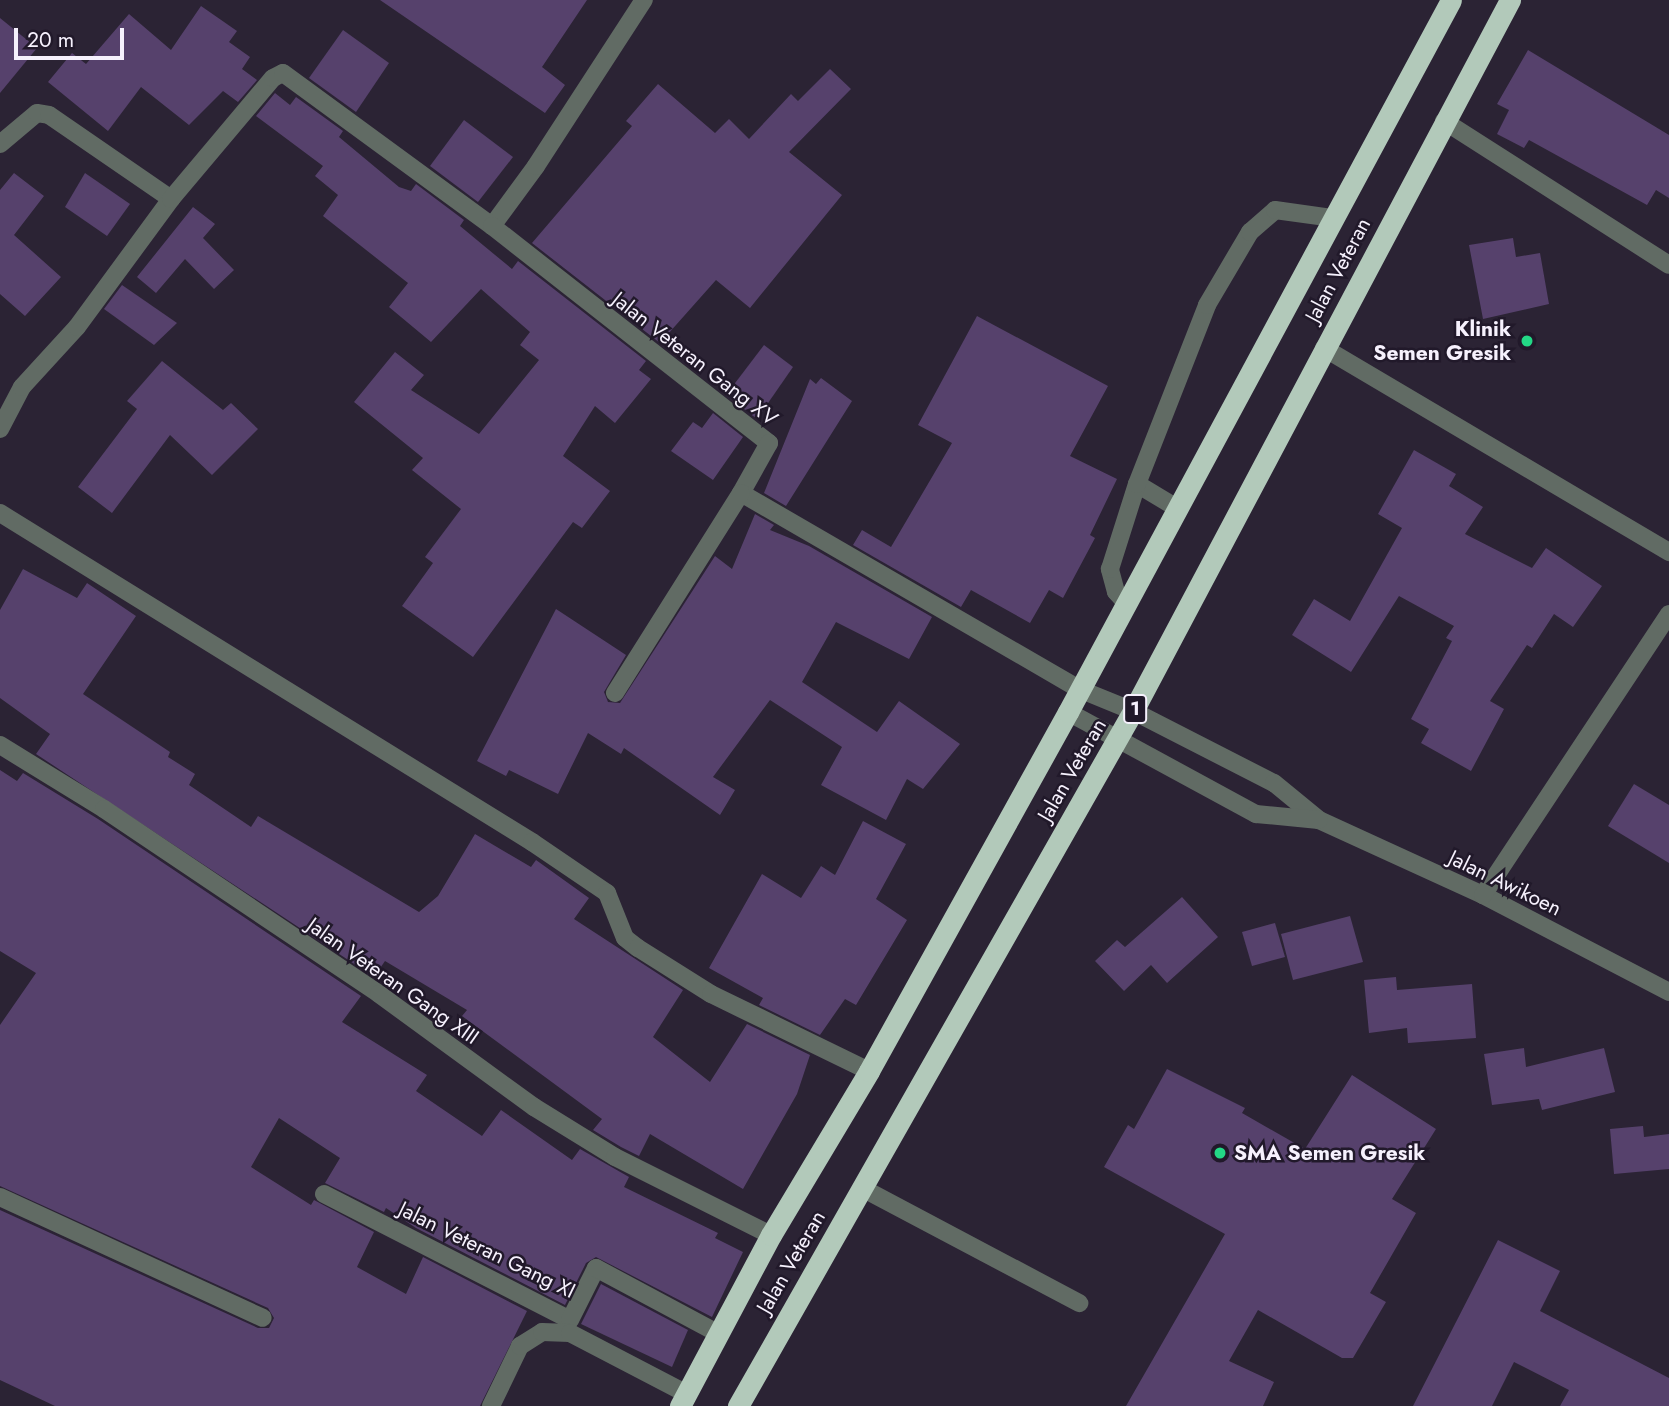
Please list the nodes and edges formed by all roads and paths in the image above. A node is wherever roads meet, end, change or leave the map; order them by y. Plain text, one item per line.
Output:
1 (644, 0) edge
2 (1451, 0) edge
3 (1510, 0) edge
4 (1444, 121) junction
5 (0, 144) edge
6 (171, 199) junction
7 (1333, 218) junction
8 (492, 226) junction
9 (1669, 265) edge
10 (1324, 348) junction
11 (0, 429) edge
12 (1137, 484) junction
13 (741, 493) junction
14 (1177, 508) junction
15 (0, 513) edge
16 (1669, 552) edge
17 (1126, 603) junction
18 (1669, 614) edge
19 (1079, 689) junction
20 (615, 693) dead end
21 (1133, 711) junction
22 (1068, 712) junction
23 (1118, 739) junction
24 (0, 745) edge
25 (1319, 820) junction
26 (1483, 895) junction
27 (1669, 992) edge
28 (869, 1071) junction
29 (862, 1188) junction
30 (324, 1194) dead end
31 (0, 1197) edge
32 (771, 1235) junction
33 (1079, 1303) dead end
34 (263, 1318) dead end
35 (719, 1334) junction
36 (683, 1400) edge
37 (491, 1406) edge
38 (738, 1406) edge

1 - 8 street
2 - 7 highway, Jalan Veteran
3 - 4 highway, Jalan Veteran / 1
4 - 9 street
4 - 10 highway, Jalan Veteran / 1
5 - 6 street
6 - 8 street, Jalan Veteran Gang XV
6 - 11 street
7 - 12 street
7 - 14 highway, Jalan Veteran
8 - 13 street, Jalan Veteran Gang XV
10 - 16 street
10 - 21 highway, Jalan Veteran / 1
12 - 14 street
12 - 17 street
13 - 19 street
13 - 20 street
14 - 17 highway, Jalan Veteran
15 - 28 street
17 - 19 highway, Jalan Veteran
18 - 26 street
19 - 21 street
19 - 22 highway, Jalan Veteran
21 - 23 highway, Jalan Veteran / 1
21 - 25 street
22 - 23 street
22 - 28 highway, Jalan Veteran
23 - 25 street
23 - 29 highway, Jalan Veteran / 1
24 - 32 street, Jalan Veteran Gang XIII
25 - 26 street, Jalan Awikoen
26 - 27 street, Jalan Awikoen
28 - 32 highway, Jalan Veteran
29 - 33 street
29 - 38 highway, Jalan Veteran / 1
30 - 35 street, Jalan Veteran Gang XI
31 - 34 street
32 - 35 highway, Jalan Veteran
35 - 36 highway, Jalan Veteran
36 - 37 street

